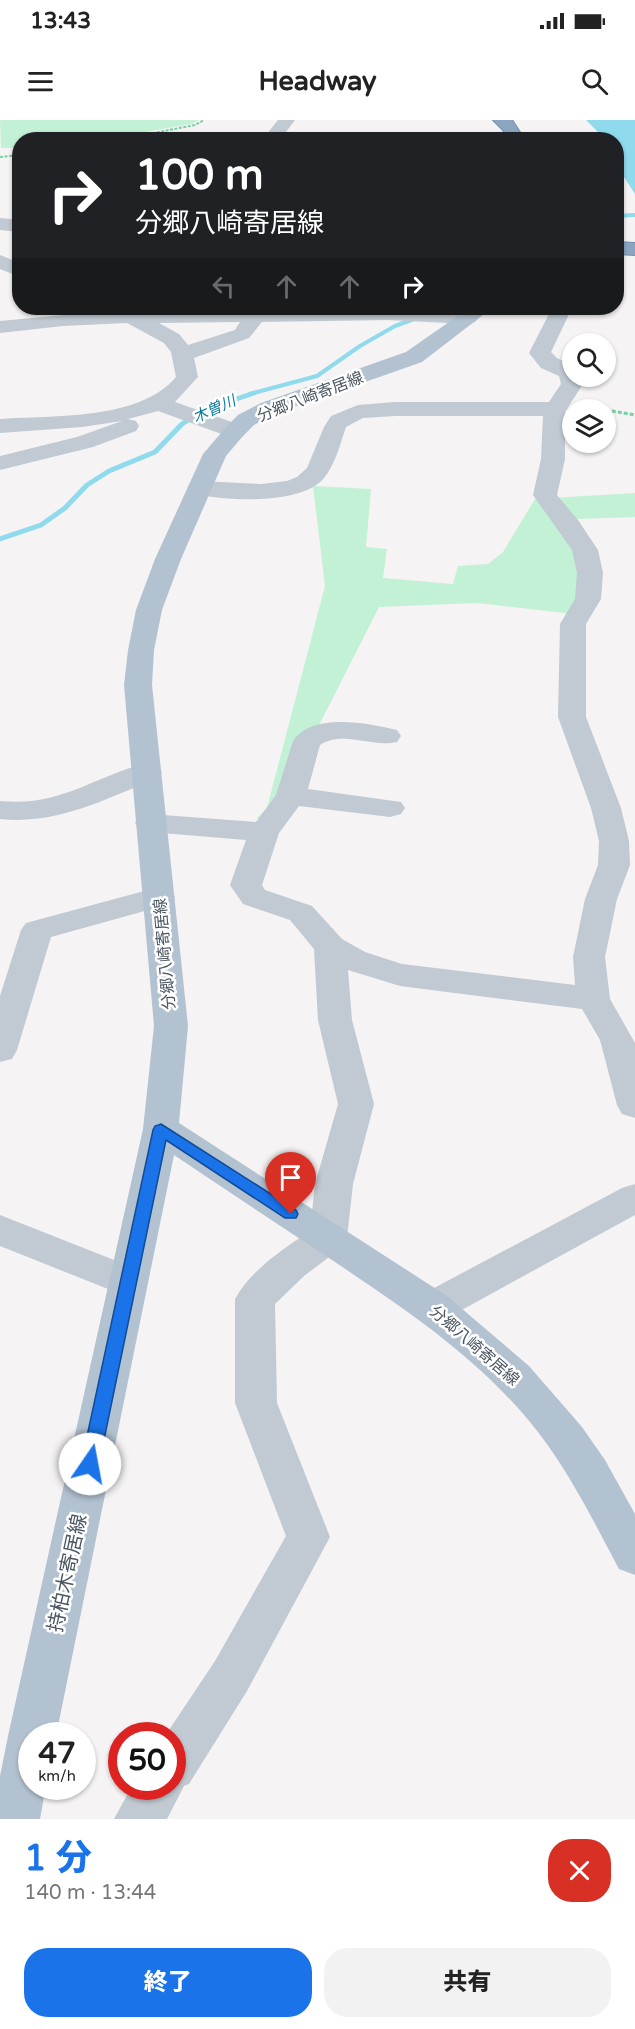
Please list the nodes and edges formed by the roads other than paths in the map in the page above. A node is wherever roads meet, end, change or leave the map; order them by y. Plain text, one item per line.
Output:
1 (286, 120) edge
2 (501, 120) edge
3 (276, 132) edge
4 (513, 132) edge
5 (39, 315) edge
6 (74, 315) edge
7 (132, 315) edge
8 (334, 315) edge
9 (464, 315) edge
10 (559, 315) edge
11 (256, 316) junction
12 (139, 317) junction
13 (0, 327) edge
14 (184, 354) junction
15 (171, 408) junction
16 (554, 409) junction
17 (0, 426) edge
18 (222, 427) junction
19 (0, 463) edge
20 (199, 488) junction
21 (387, 736) dead end
22 (147, 772) junction
23 (291, 796) junction
24 (390, 807) dead end
25 (0, 810) edge
26 (150, 823) junction
27 (264, 832) junction
28 (159, 897) junction
29 (330, 947) junction
30 (593, 999) junction
31 (0, 1050) edge
32 (635, 1105) edge
33 (161, 1130) junction
34 (635, 1198) edge
35 (0, 1230) edge
36 (328, 1239) junction
37 (128, 1282) junction
38 (433, 1307) junction
39 (635, 1555) edge
40 (35, 1722) edge
41 (186, 1745) edge
42 (19, 1800) edge
43 (151, 1800) edge
44 (15, 1819) edge
45 (139, 1819) edge

1 - 3 street
2 - 4 highway
5 - 13 street
6 - 12 street
7 - 12 street
8 - 11 street
9 - 18 main road, 分郷八崎寄居線
10 - 16 street
11 - 12 street
11 - 14 street
12 - 14 street
14 - 15 street
15 - 17 street
15 - 18 street
15 - 19 street
16 - 20 street
16 - 30 street
18 - 20 main road, 分郷八崎寄居線
20 - 22 main road, 分郷八崎寄居線
21 - 23 street
22 - 25 street
22 - 26 main road, 分郷八崎寄居線
23 - 24 street
23 - 27 street
26 - 27 street
26 - 28 main road, 分郷八崎寄居線
27 - 29 street
28 - 31 street
28 - 33 main road, 分郷八崎寄居線
29 - 30 street
29 - 36 street
30 - 32 street
33 - 36 main road, 分郷八崎寄居線
33 - 37 main road, 持柏木寄居線
34 - 38 street
35 - 37 street
36 - 38 main road, 分郷八崎寄居線
36 - 41 street
37 - 40 main road, 持柏木寄居線
38 - 39 main road, 分郷八崎寄居線
42 - 44 main road, 持柏木寄居線
43 - 45 street

